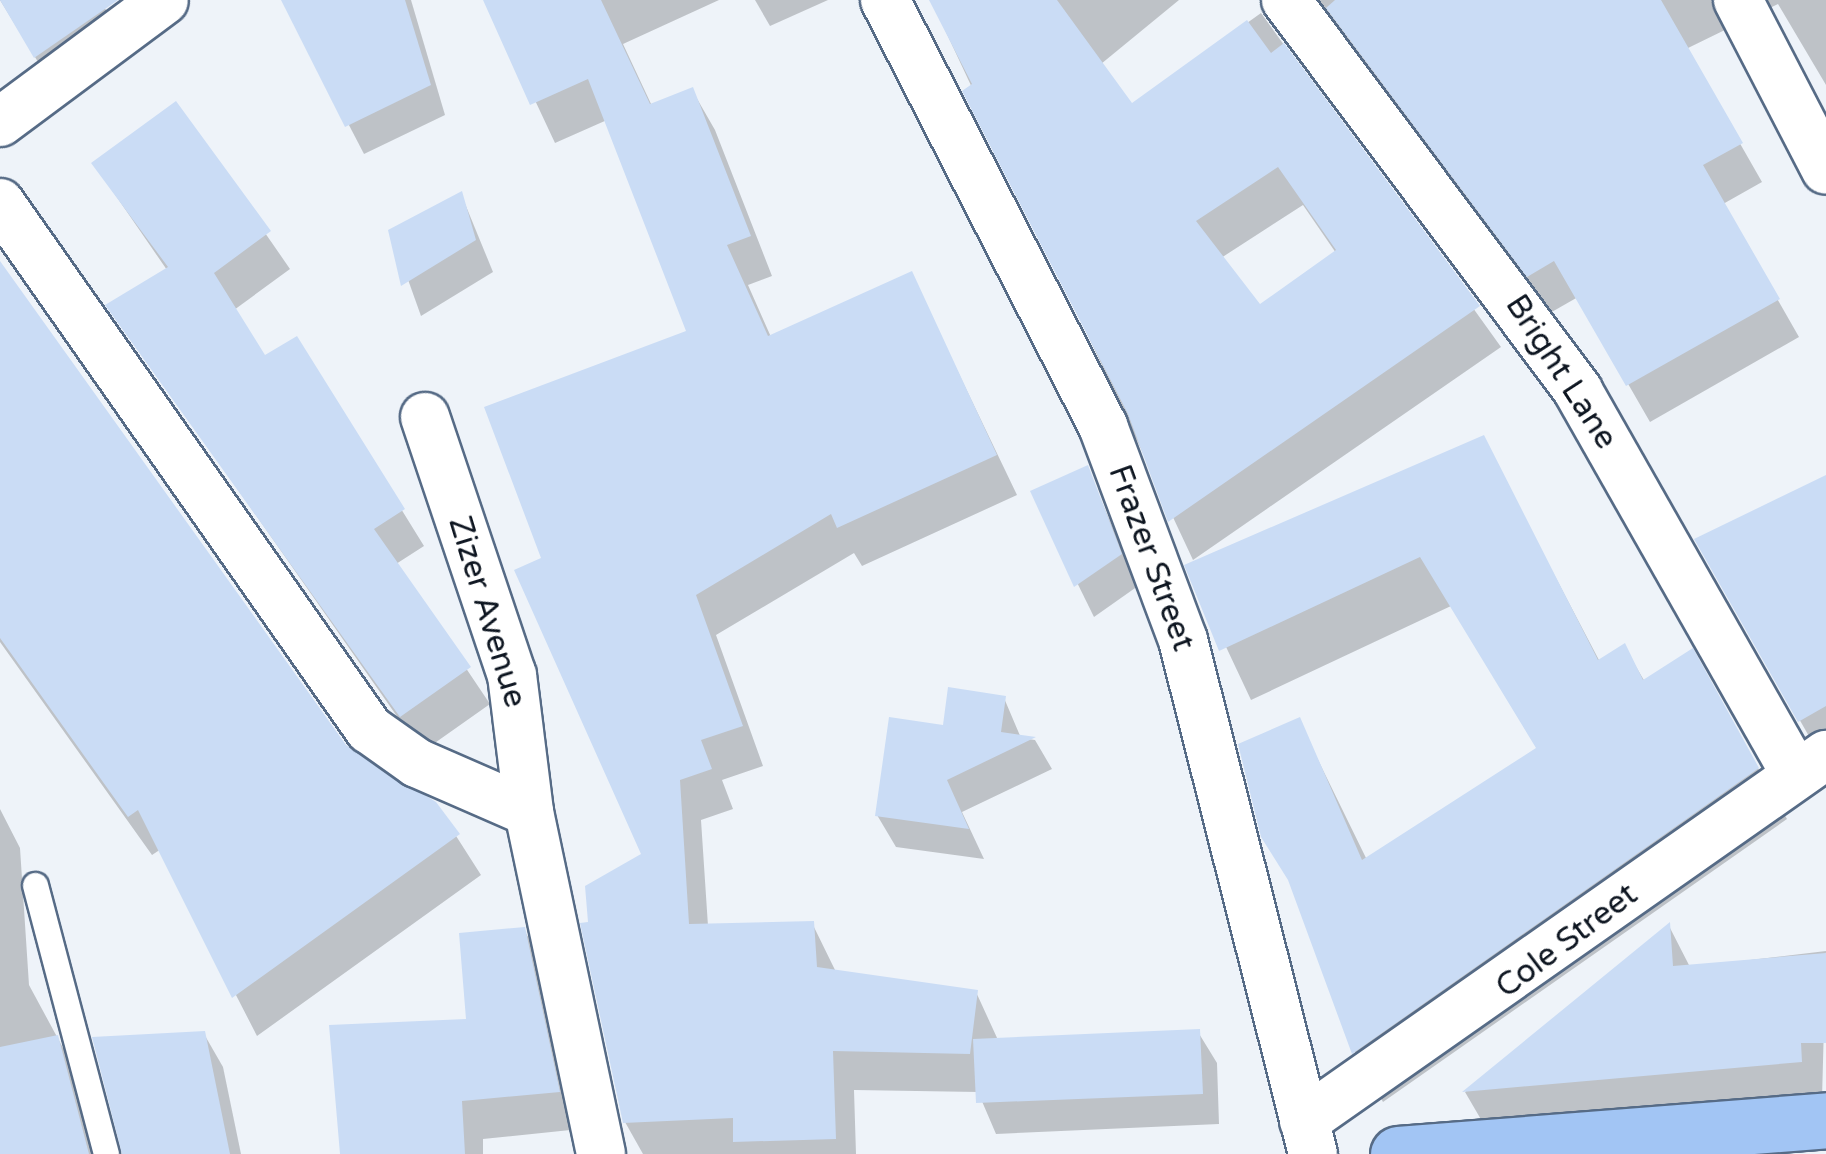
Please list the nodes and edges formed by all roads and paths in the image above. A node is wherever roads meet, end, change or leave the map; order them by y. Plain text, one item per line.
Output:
1 (164, 0) edge
2 (885, 0) edge
3 (1286, 0) edge
4 (1738, 0) edge
5 (0, 122) edge
6 (1826, 170) edge
7 (0, 203) edge
8 (425, 417) dead end
9 (1810, 763) edge
10 (529, 812) junction
11 (35, 885) dead end
12 (1826, 1120) edge
13 (1309, 1137) edge
14 (106, 1154) edge
15 (602, 1154) edge
16 (1398, 1154) edge

1 - 5 street
2 - 13 street, Frazer Street
3 - 9 street, Bright Lane
4 - 6 street
7 - 10 street
8 - 10 street, Zizer Avenue
9 - 13 street, Cole Street
10 - 15 street, Zizer Avenue
11 - 14 lane
12 - 16 main road

